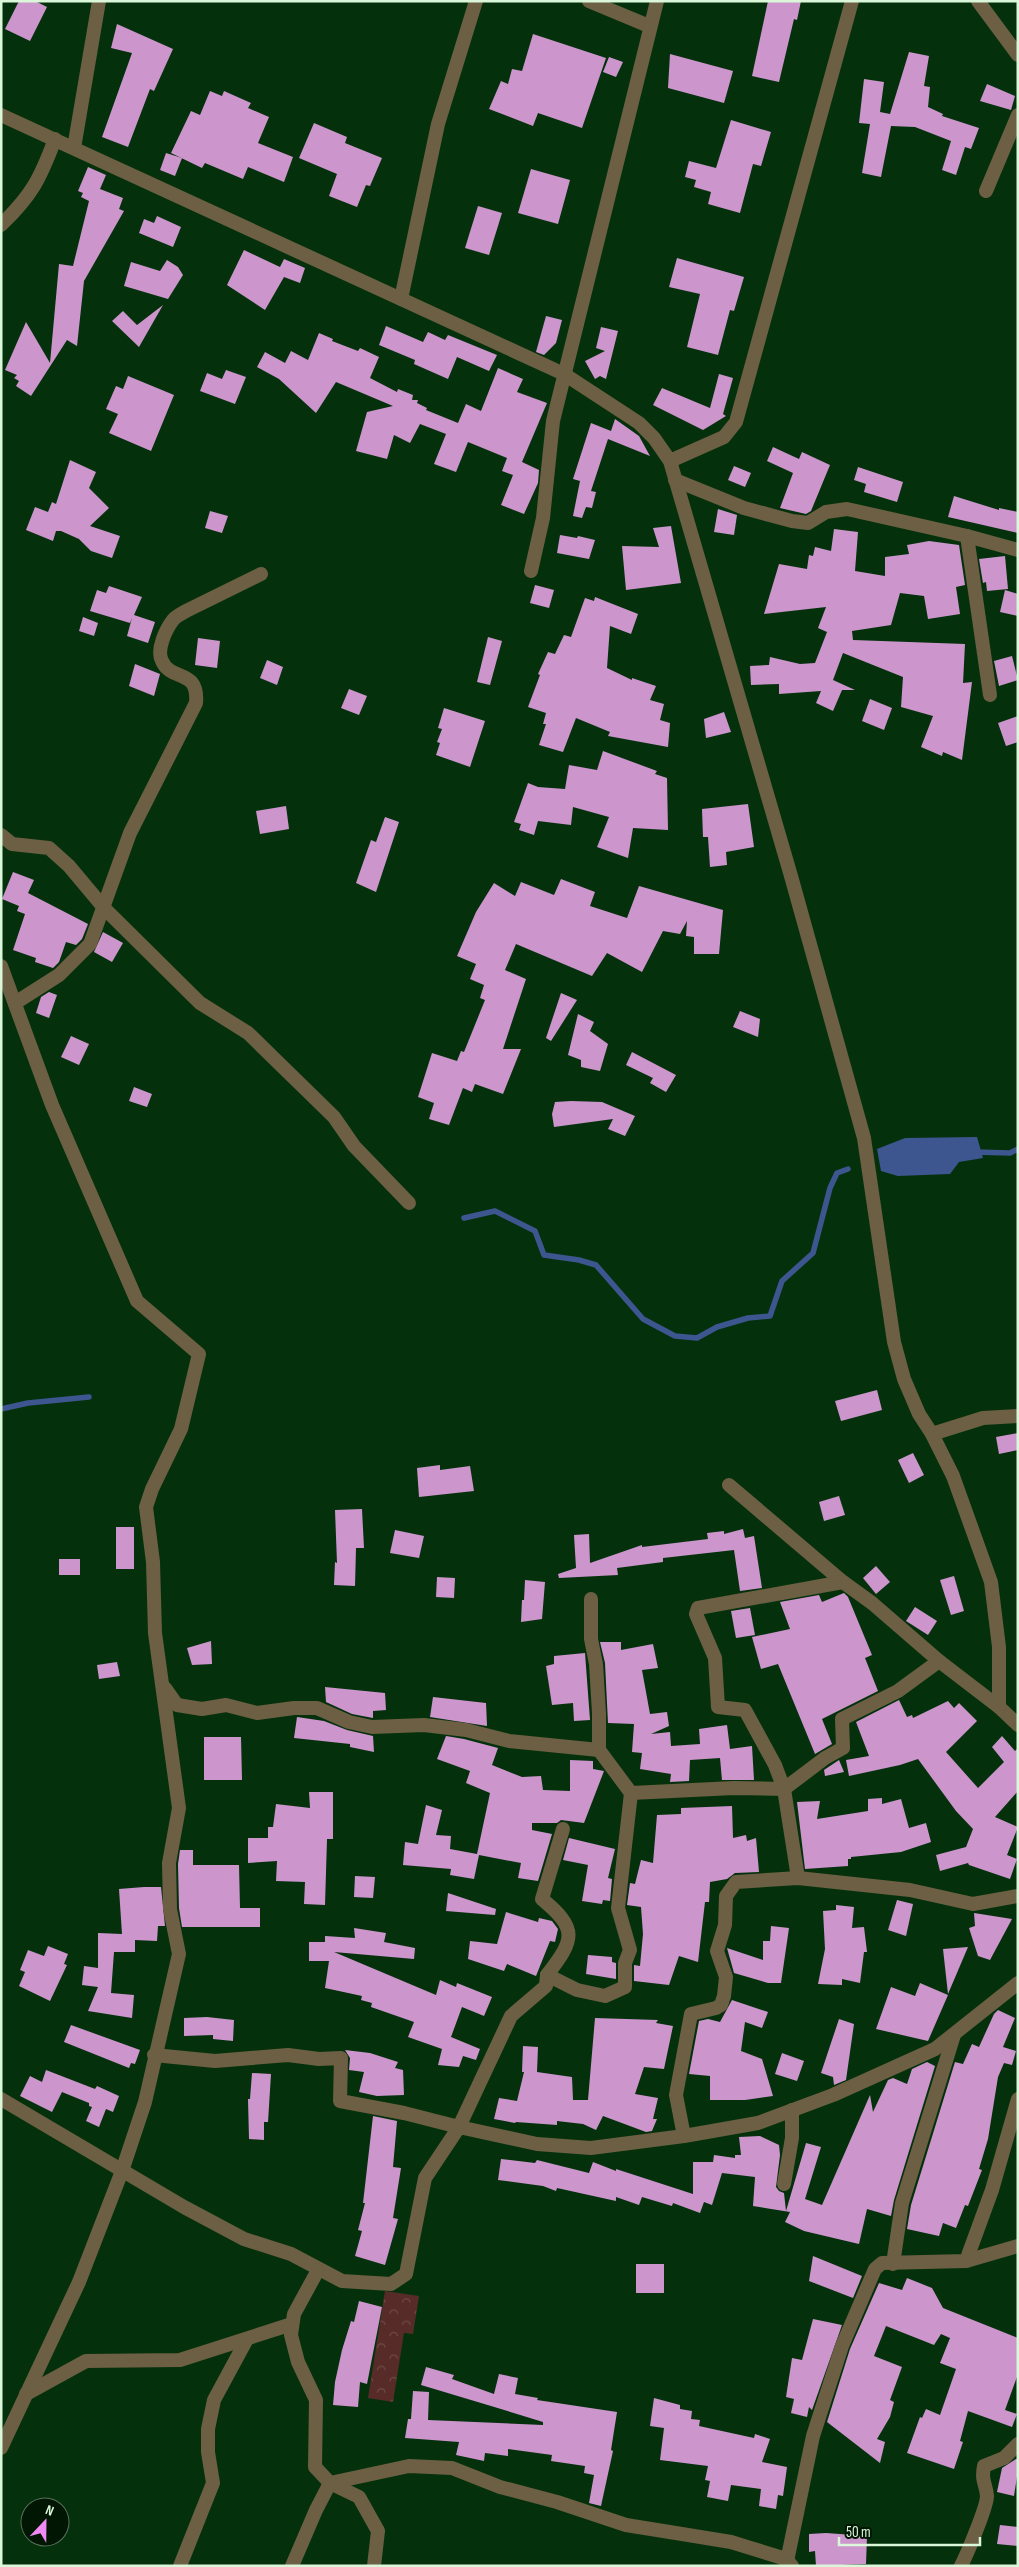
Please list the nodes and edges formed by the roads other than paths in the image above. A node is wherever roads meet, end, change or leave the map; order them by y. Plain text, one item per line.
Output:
1 (99, 1) edge
2 (476, 1) edge
3 (589, 1) edge
4 (656, 1) edge
5 (852, 1) edge
6 (978, 1) edge
7 (649, 26) junction
8 (1018, 55) edge
9 (1, 115) edge
10 (1018, 115) edge
11 (54, 139) junction
12 (74, 148) junction
13 (986, 191) dead end
14 (1, 225) edge
15 (401, 298) junction
16 (564, 374) junction
17 (670, 461) junction
18 (675, 480) junction
19 (967, 536) junction
20 (1018, 550) edge
21 (531, 570) dead end
22 (261, 574) dead end
23 (990, 695) dead end
24 (1, 835) edge
25 (105, 909) junction
26 (1, 966) edge
27 (15, 1002) junction
28 (409, 1203) dead end
29 (1018, 1416) edge
30 (932, 1434) junction
31 (729, 1485) dead end
32 (844, 1582) junction
33 (591, 1599) dead end
34 (939, 1660) junction
35 (164, 1685) junction
36 (999, 1707) junction
37 (1018, 1725) edge
38 (600, 1750) junction
39 (784, 1789) junction
40 (631, 1793) junction
41 (563, 1829) dead end
42 (798, 1878) junction
43 (1018, 1896) edge
44 (547, 1974) junction
45 (1018, 1983) edge
46 (954, 2035) junction
47 (154, 2055) junction
48 (1, 2099) edge
49 (1018, 2099) edge
50 (792, 2110) junction
51 (459, 2127) junction
52 (684, 2136) junction
53 (122, 2171) junction
54 (784, 2184) dead end
55 (1018, 2246) edge
56 (966, 2261) junction
57 (893, 2264) junction
58 (318, 2270) junction
59 (292, 2324) junction
60 (246, 2339) junction
61 (26, 2394) junction
62 (1018, 2444) edge
63 (1, 2448) edge
64 (330, 2484) junction
65 (788, 2563) edge
66 (180, 2566) edge
67 (292, 2566) edge
68 (374, 2566) edge
69 (962, 2566) edge

1 - 12 street
2 - 15 street
3 - 7 street
4 - 7 street
5 - 17 street
6 - 8 street
7 - 16 street
9 - 11 street
10 - 13 street
11 - 12 street
11 - 14 street
12 - 15 street
15 - 16 street
16 - 17 street
16 - 21 street
17 - 18 street
18 - 19 street
18 - 30 street
19 - 20 street
19 - 23 street
22 - 25 street
24 - 25 street
25 - 27 street
25 - 28 street
26 - 27 street
27 - 35 street
29 - 30 street
30 - 36 street
31 - 32 street
32 - 34 street
32 - 39 street
33 - 38 street
34 - 36 street
34 - 39 street
35 - 38 street
35 - 47 street
36 - 37 street
38 - 40 street
39 - 40 street
39 - 42 street
40 - 44 street
41 - 44 street
42 - 43 street
42 - 52 street
44 - 51 street
45 - 46 street
46 - 50 street
46 - 57 street
47 - 51 street
47 - 53 street
48 - 53 street
49 - 56 street
50 - 52 street
50 - 54 street
51 - 52 street
51 - 58 street
53 - 58 street
53 - 61 street
55 - 56 street
56 - 57 street
57 - 65 street
58 - 59 street
59 - 60 street
59 - 64 street
60 - 61 street
60 - 66 street
61 - 63 street
62 - 69 street
64 - 65 street
64 - 67 street
64 - 68 street

